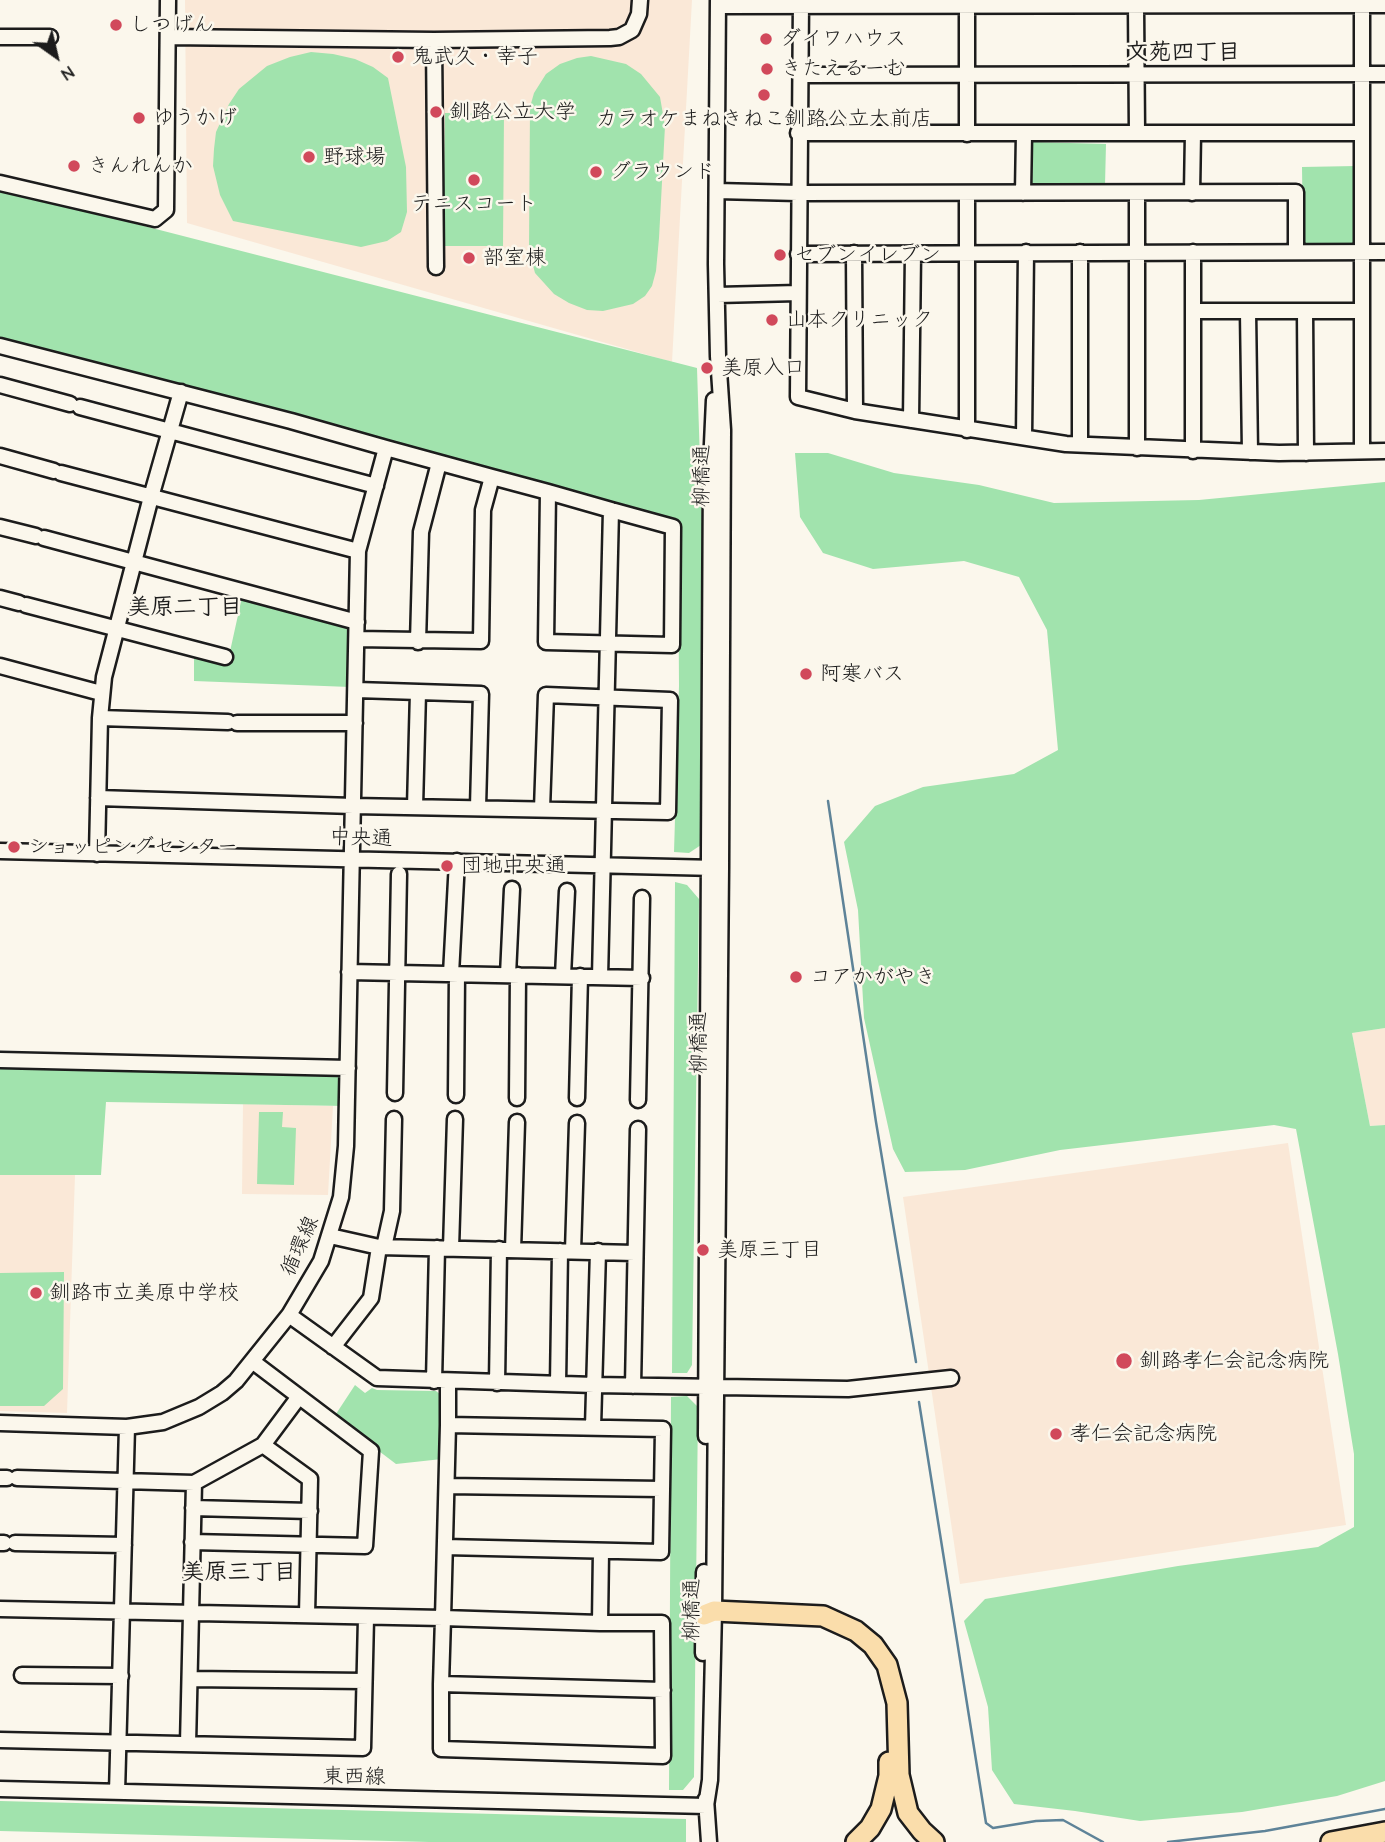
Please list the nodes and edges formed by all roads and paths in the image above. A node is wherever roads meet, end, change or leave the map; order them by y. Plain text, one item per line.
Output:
1 (168, 0) edge
2 (640, 0) edge
3 (718, 3) edge
4 (801, 3) edge
5 (967, 3) edge
6 (1194, 3) edge
7 (1362, 5) junction
8 (1385, 5) edge
9 (1136, 6) junction
10 (0, 37) edge
11 (50, 37) dead end
12 (168, 37) junction
13 (434, 40) junction
14 (967, 74) junction
15 (1363, 74) junction
16 (1385, 74) edge
17 (801, 75) junction
18 (1136, 75) junction
19 (798, 133) junction
20 (1137, 133) junction
21 (1193, 133) junction
22 (1362, 133) junction
23 (967, 134) junction
24 (1024, 134) junction
25 (0, 183) edge
26 (717, 191) junction
27 (1137, 193) junction
28 (1192, 193) junction
29 (799, 194) junction
30 (967, 194) junction
31 (1023, 194) junction
32 (1296, 251) junction
33 (1026, 252) junction
34 (1080, 252) junction
35 (1137, 252) junction
36 (1193, 252) junction
37 (1362, 252) junction
38 (1385, 252) edge
39 (854, 253) junction
40 (913, 253) junction
41 (968, 253) junction
42 (797, 254) junction
43 (436, 267) dead end
44 (798, 293) junction
45 (717, 295) junction
46 (1193, 311) junction
47 (1305, 311) junction
48 (1362, 311) junction
49 (1248, 312) junction
50 (0, 346) edge
51 (0, 385) edge
52 (181, 392) junction
53 (855, 411) junction
54 (911, 420) junction
55 (170, 430) junction
56 (967, 430) junction
57 (1024, 437) junction
58 (1080, 444) junction
59 (386, 448) junction
60 (1137, 448) junction
61 (1193, 450) junction
62 (1362, 451) junction
63 (1385, 451) edge
64 (1250, 452) junction
65 (1306, 453) junction
66 (0, 456) edge
67 (439, 463) junction
68 (492, 477) junction
69 (376, 486) junction
70 (548, 492) junction
71 (151, 496) junction
72 (611, 510) junction
73 (0, 527) edge
74 (358, 551) junction
75 (135, 562) junction
76 (0, 597) edge
77 (357, 622) junction
78 (116, 629) junction
79 (357, 639) junction
80 (418, 642) junction
81 (608, 645) junction
82 (225, 657) dead end
83 (0, 666) edge
84 (357, 690) junction
85 (418, 692) junction
86 (101, 693) junction
87 (607, 696) junction
88 (100, 718) junction
89 (355, 723) junction
90 (98, 798) junction
91 (353, 806) junction
92 (415, 807) junction
93 (478, 807) junction
94 (541, 809) junction
95 (604, 810) junction
96 (0, 852) edge
97 (97, 853) junction
98 (352, 859) junction
99 (457, 862) junction
100 (603, 865) junction
101 (715, 868) junction
102 (399, 874) dead end
103 (512, 889) dead end
104 (567, 891) dead end
105 (642, 898) dead end
106 (349, 972) junction
107 (396, 973) junction
108 (454, 974) junction
109 (513, 975) junction
110 (563, 976) junction
111 (580, 976) junction
112 (600, 977) junction
113 (642, 978) junction
114 (0, 1060) edge
115 (348, 1068) junction
116 (395, 1093) dead end
117 (456, 1095) dead end
118 (517, 1098) dead end
119 (578, 1098) dead end
120 (638, 1100) dead end
121 (394, 1119) dead end
122 (455, 1119) dead end
123 (517, 1122) dead end
124 (578, 1123) dead end
125 (638, 1129) dead end
126 (330, 1236) junction
127 (382, 1247) junction
128 (444, 1248) junction
129 (506, 1249) junction
130 (567, 1251) junction
131 (598, 1251) junction
132 (635, 1253) junction
133 (289, 1315) junction
134 (332, 1347) junction
135 (252, 1361) junction
136 (951, 1378) dead end
137 (441, 1381) junction
138 (497, 1382) junction
139 (558, 1384) junction
140 (594, 1385) junction
141 (633, 1386) junction
142 (711, 1387) junction
143 (298, 1398) junction
144 (0, 1423) edge
145 (448, 1425) junction
146 (127, 1427) junction
147 (593, 1427) junction
148 (263, 1445) junction
149 (8, 1478) edge
150 (125, 1481) junction
151 (194, 1483) junction
152 (447, 1486) junction
153 (662, 1489) junction
154 (193, 1508) junction
155 (310, 1511) junction
156 (192, 1542) junction
157 (6, 1543) edge
158 (124, 1545) junction
159 (308, 1545) junction
160 (445, 1547) junction
161 (601, 1551) junction
162 (0, 1609) edge
163 (122, 1611) junction
164 (191, 1613) junction
165 (307, 1615) junction
166 (711, 1616) junction
167 (366, 1618) junction
168 (443, 1618) junction
169 (600, 1623) junction
170 (22, 1675) dead end
171 (121, 1676) junction
172 (190, 1679) junction
173 (364, 1681) junction
174 (441, 1684) junction
175 (663, 1690) junction
176 (0, 1740) edge
177 (120, 1742) junction
178 (188, 1744) junction
179 (0, 1789) edge
180 (117, 1792) junction
181 (706, 1806) junction
182 (1385, 1832) edge
183 (709, 1842) edge
184 (856, 1842) edge
185 (934, 1842) edge
186 (1331, 1842) edge

1 - 12 street
2 - 13 street
3 - 4 street
3 - 26 street, 柳橋通
4 - 5 street
4 - 17 street
5 - 9 street
5 - 14 street
6 - 7 street
6 - 9 street
7 - 8 street
7 - 15 street
9 - 18 street
10 - 11 street
12 - 13 street
12 - 25 street
13 - 43 street
14 - 17 street
14 - 18 street
14 - 23 street
15 - 16 street
15 - 18 street
15 - 22 street
17 - 19 street
18 - 20 street
19 - 23 street
19 - 29 street
20 - 21 street
20 - 24 street
21 - 22 street
21 - 28 street
22 - 37 street
23 - 24 street
24 - 31 street
26 - 29 street
26 - 45 street, 柳橋通
27 - 28 street
27 - 31 street
27 - 35 street
28 - 32 street
29 - 30 street
29 - 42 street
30 - 31 street
30 - 41 street
32 - 36 street
32 - 37 street
33 - 34 street
33 - 41 street
33 - 57 street
34 - 35 street
34 - 58 street
35 - 36 street
35 - 60 street
36 - 46 street
37 - 38 street
37 - 48 street
39 - 40 street
39 - 42 street
39 - 53 street
40 - 41 street
40 - 54 street
41 - 56 street
42 - 44 street
44 - 45 street
44 - 53 street
45 - 101 street, 柳橋通
46 - 49 street
46 - 61 street
47 - 48 street
47 - 49 street
47 - 65 street
48 - 62 street
49 - 64 street
50 - 52 street
51 - 55 street
52 - 55 street
52 - 59 street
53 - 54 street
54 - 56 street
55 - 69 street
55 - 71 street
56 - 57 street
57 - 58 street
58 - 60 street
59 - 67 street
59 - 69 street, 循環線
60 - 61 street
61 - 64 street
62 - 63 street
62 - 65 street
64 - 65 street
66 - 71 street
67 - 68 street
67 - 80 street
68 - 70 street
68 - 80 street
69 - 74 street, 循環線
70 - 72 street
70 - 81 street
71 - 74 street
71 - 75 street
72 - 81 street
72 - 81 street
73 - 75 street
74 - 77 street, 循環線
75 - 77 street
75 - 78 street
76 - 78 street
77 - 79 street, 循環線
78 - 82 street
78 - 86 street
79 - 80 street
79 - 84 street, 循環線
81 - 87 street
83 - 86 street
84 - 85 street
84 - 89 street, 循環線
85 - 92 street
85 - 93 street
86 - 88 street
87 - 94 street
87 - 95 street
87 - 95 street
88 - 89 street
88 - 90 street
89 - 91 street, 循環線
90 - 91 street
90 - 97 street
91 - 92 street
91 - 98 street, 循環線
92 - 93 street
93 - 94 street
94 - 95 street
95 - 100 street
96 - 97 street, 中央通
97 - 98 street, 中央通
98 - 99 street, 中央通
98 - 106 street, 循環線
99 - 100 street, 中央通
99 - 108 street
100 - 101 street, 中央通
100 - 112 street
101 - 142 street, 柳橋通
102 - 107 street
103 - 109 street
104 - 110 street
105 - 113 street
106 - 107 street
106 - 115 street, 循環線
107 - 108 street
107 - 116 street
108 - 109 street
108 - 117 street
109 - 110 street
109 - 118 street
110 - 111 street
111 - 112 street
111 - 119 street
112 - 113 street
113 - 120 street
114 - 115 street
115 - 126 street, 循環線
121 - 127 street
122 - 128 street
123 - 129 street
124 - 130 street
125 - 132 street
126 - 127 street
126 - 133 street, 循環線
127 - 128 street
127 - 134 street
128 - 129 street
128 - 137 street
129 - 130 street
129 - 138 street
130 - 131 street
130 - 139 street
131 - 132 street
131 - 140 street
132 - 141 street
133 - 134 street
133 - 135 street, 循環線
134 - 137 street
135 - 143 street
135 - 146 street, 循環線
136 - 142 street
137 - 138 street
137 - 145 street
138 - 139 street
139 - 140 street
140 - 141 street
140 - 147 street
141 - 142 street
142 - 166 street, 柳橋通
143 - 148 street
143 - 159 street
144 - 146 street, 循環線
145 - 147 street
145 - 152 street
146 - 150 street
147 - 153 street
148 - 151 street
148 - 155 street
149 - 150 street
150 - 151 street
150 - 158 street
151 - 154 street
152 - 153 street
152 - 160 street
153 - 161 street
154 - 155 street
154 - 156 street
155 - 159 street
156 - 159 street
156 - 164 street
157 - 158 street
158 - 163 street
159 - 165 street
160 - 161 street
160 - 168 street
161 - 169 street
162 - 163 street
163 - 164 street
163 - 171 street
164 - 165 street
164 - 172 street
165 - 167 street
166 - 181 street, 柳橋通
166 - 184 highway
166 - 185 highway
167 - 168 street
167 - 173 street
168 - 169 street
168 - 174 street
169 - 175 street
170 - 171 street
171 - 177 street
172 - 173 street
172 - 178 street
173 - 178 street
174 - 175 street
174 - 175 street
176 - 177 street
177 - 178 street
177 - 180 street
179 - 180 street, 東西線
180 - 181 street, 東西線
181 - 183 street, 柳橋通
182 - 186 highway

